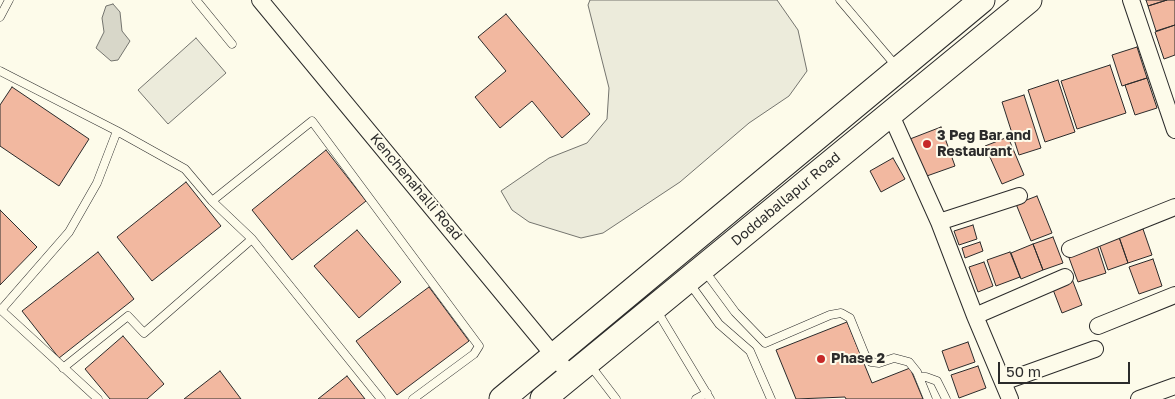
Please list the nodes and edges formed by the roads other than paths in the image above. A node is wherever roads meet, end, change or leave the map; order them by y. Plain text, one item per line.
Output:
1 (9, 0) edge
2 (196, 0) edge
3 (260, 0) edge
4 (840, 0) edge
5 (982, 0) edge
6 (1029, 0) edge
7 (1131, 0) edge
8 (0, 17) edge
9 (232, 44) dead end
10 (898, 69) junction
11 (0, 71) edge
12 (890, 113) junction
13 (1175, 130) edge
14 (117, 131) junction
15 (1019, 196) dead end
16 (212, 201) junction
17 (1175, 207) edge
18 (939, 222) junction
19 (252, 239) junction
20 (1070, 248) dead end
21 (696, 274) junction
22 (1065, 277) dead end
23 (1175, 295) edge
24 (1, 309) edge
25 (655, 309) junction
26 (974, 316) junction
27 (1098, 326) dead end
28 (765, 343) junction
29 (1095, 348) dead end
30 (750, 351) junction
31 (554, 354) junction
32 (63, 368) junction
33 (579, 368) junction
34 (920, 377) junction
35 (1003, 382) junction
36 (1175, 386) edge
37 (709, 396) edge
38 (98, 399) edge
39 (381, 399) edge
40 (413, 399) edge
41 (502, 399) edge
42 (543, 399) edge
43 (616, 399) edge
44 (696, 399) edge
45 (771, 399) edge
46 (928, 399) edge
47 (946, 399) edge
48 (1010, 399) edge
49 (1138, 399) edge

1 - 8 lane
2 - 9 lane
3 - 31 street, Kenchenahalli Road
4 - 10 lane
5 - 10 main road, Doddaballapur Road
6 - 12 main road, Doddaballapur Road
7 - 13 street
10 - 31 main road, Doddaballapur Road
11 - 14 lane
12 - 18 street
12 - 21 main road, Doddaballapur Road
14 - 16 lane
14 - 24 lane
15 - 18 street
16 - 19 lane
16 - 40 lane
17 - 20 street
18 - 26 street
19 - 32 lane
19 - 39 lane
21 - 25 main road, Doddaballapur Road
21 - 28 lane
21 - 30 lane
22 - 26 street
23 - 27 street
24 - 32 lane
25 - 33 main road, Doddaballapur Road
25 - 37 lane
26 - 35 street
28 - 30 lane
28 - 34 lane
29 - 35 street
30 - 45 lane
31 - 33 street, Kenchenahalli Road
31 - 41 main road, Doddaballapur Road
32 - 38 lane
33 - 42 main road, Doddaballapur Road
33 - 43 lane
34 - 46 lane
34 - 47 lane
35 - 48 street
36 - 49 street
37 - 44 lane

